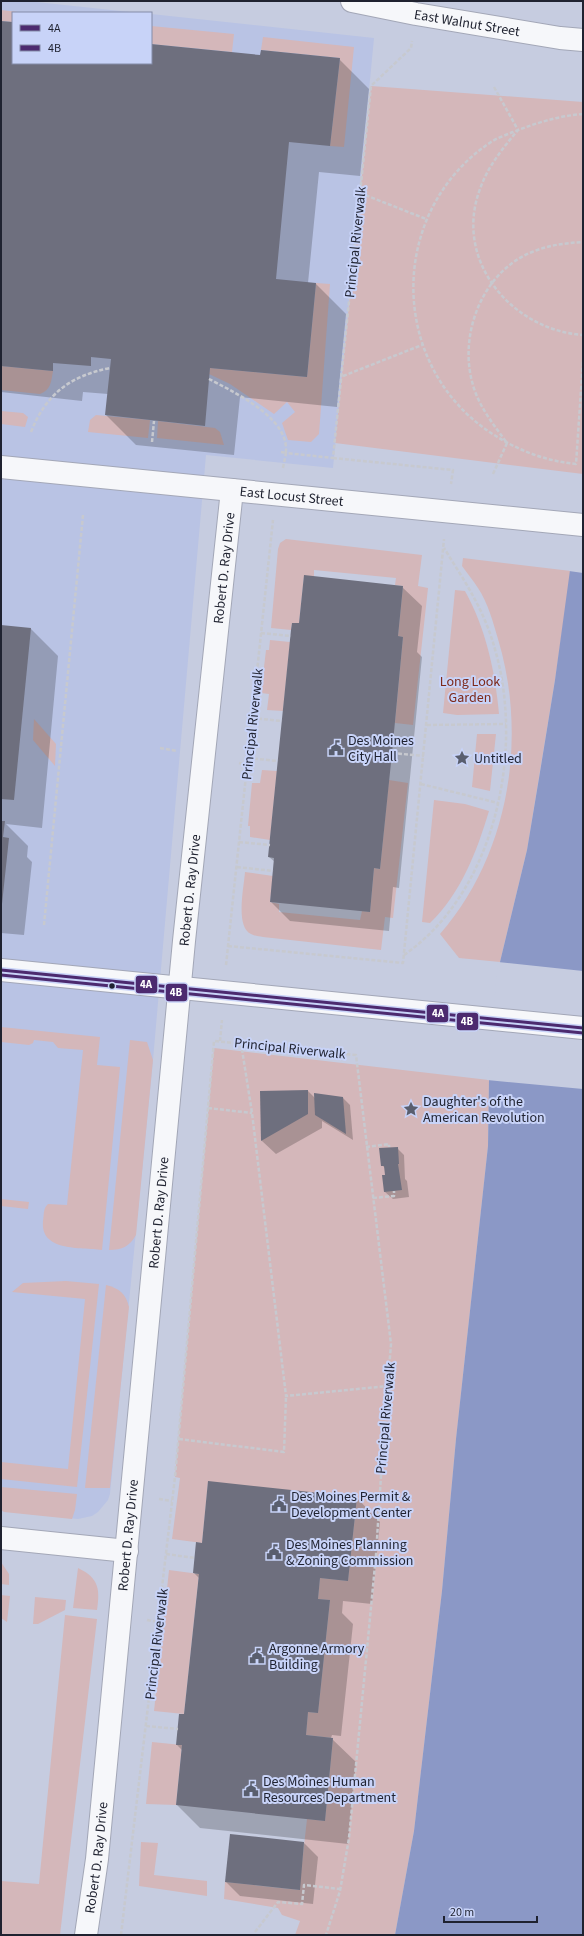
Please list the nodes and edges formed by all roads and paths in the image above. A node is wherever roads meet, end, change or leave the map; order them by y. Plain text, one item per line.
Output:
1 (352, 1) edge
2 (378, 3) edge
3 (583, 40) edge
4 (411, 42) dead end
5 (494, 87) dead end
6 (583, 114) edge
7 (518, 130) junction
8 (360, 193) junction
9 (426, 219) junction
10 (583, 242) edge
11 (491, 285) junction
12 (583, 335) edge
13 (422, 345) junction
14 (583, 361) edge
15 (110, 368) dead end
16 (343, 376) junction
17 (209, 379) dead end
18 (154, 421) dead end
19 (31, 432) dead end
20 (152, 442) dead end
21 (507, 443) junction
22 (281, 452) dead end
23 (286, 453) junction
24 (333, 458) junction
25 (285, 461) dead end
26 (1, 467) edge
27 (493, 474) dead end
28 (451, 480) dead end
29 (232, 490) junction
30 (83, 515) dead end
31 (272, 523) dead end
32 (574, 524) edge
33 (267, 528) dead end
34 (271, 528) junction
35 (444, 538) dead end
36 (444, 548) junction
37 (261, 633) junction
38 (291, 636) dead end
39 (252, 718) junction
40 (282, 721) dead end
41 (506, 724) junction
42 (427, 725) junction
43 (160, 748) dead end
44 (181, 752) dead end
45 (392, 753) dead end
46 (424, 756) junction
47 (248, 758) junction
48 (278, 762) dead end
49 (239, 763) dead end
50 (247, 765) junction
51 (421, 784) junction
52 (498, 803) junction
53 (239, 842) junction
54 (270, 845) dead end
55 (237, 867) junction
56 (273, 871) dead end
57 (44, 925) dead end
58 (404, 955) junction
59 (1, 970) edge
60 (180, 988) junction
61 (221, 1022) dead end
62 (583, 1028) edge
63 (220, 1041) junction
64 (241, 1043) junction
65 (208, 1108) junction
66 (252, 1113) junction
67 (366, 1147) junction
68 (389, 1147) dead end
69 (394, 1192) dead end
70 (373, 1198) junction
71 (388, 1386) junction
72 (286, 1396) junction
73 (179, 1439) junction
74 (158, 1499) dead end
75 (172, 1501) junction
76 (1, 1538) edge
77 (127, 1550) junction
78 (166, 1554) junction
79 (194, 1558) dead end
80 (146, 1620) dead end
81 (158, 1622) junction
82 (146, 1726) junction
83 (178, 1729) dead end
84 (340, 1889) junction
85 (255, 1932) dead end
86 (86, 1935) edge
87 (121, 1935) edge
88 (326, 1935) edge

1 - 2 street, East Walnut Street
2 - 3 street, East Walnut Street
4 - 8 path, Principal Riverwalk
5 - 7 path
6 - 7 path
7 - 9 path
7 - 11 path
8 - 9 path
8 - 16 path, Principal Riverwalk
9 - 13 path
10 - 11 path
11 - 12 path
11 - 21 path
13 - 16 path
13 - 21 path
14 - 21 path
15 - 19 path
16 - 24 path, Principal Riverwalk
17 - 23 path
18 - 20 path
21 - 27 path
22 - 23 path
23 - 24 path
23 - 25 path
24 - 28 path
26 - 29 street, East Locust Street
29 - 32 street, East Locust Street
29 - 60 street, Robert D. Ray Drive
30 - 57 path
31 - 34 path, Principal Riverwalk
33 - 34 path
34 - 37 path, Principal Riverwalk
35 - 36 path
36 - 41 path
36 - 42 path
37 - 38 path
37 - 39 path, Principal Riverwalk
39 - 40 path
39 - 47 path, Principal Riverwalk
41 - 42 path
41 - 52 path
42 - 46 path
43 - 44 path
45 - 46 path
46 - 51 path
47 - 48 path
47 - 50 path, Principal Riverwalk
49 - 50 path
50 - 53 path, Principal Riverwalk
51 - 52 path
51 - 58 path
52 - 58 path
53 - 54 path
53 - 55 path, Principal Riverwalk
55 - 56 path
55 - 58 path, Principal Riverwalk
59 - 60 street
60 - 62 street
60 - 77 street, Robert D. Ray Drive
61 - 63 path, Principal Riverwalk
63 - 64 path, Principal Riverwalk
63 - 65 path, Principal Riverwalk
64 - 66 path
64 - 67 path, Principal Riverwalk
65 - 66 path
65 - 73 path, Principal Riverwalk
66 - 72 path
67 - 68 path
67 - 70 path, Principal Riverwalk
69 - 70 path
70 - 71 path, Principal Riverwalk
71 - 72 path
71 - 84 path, Principal Riverwalk
72 - 73 path
73 - 75 path, Principal Riverwalk
74 - 75 path
75 - 78 path, Principal Riverwalk
76 - 77 street
77 - 86 street, Robert D. Ray Drive
78 - 79 path
78 - 81 path, Principal Riverwalk
80 - 81 path
81 - 82 path, Principal Riverwalk
82 - 83 path
82 - 87 path, Principal Riverwalk
84 - 85 path
84 - 88 path, Principal Riverwalk

